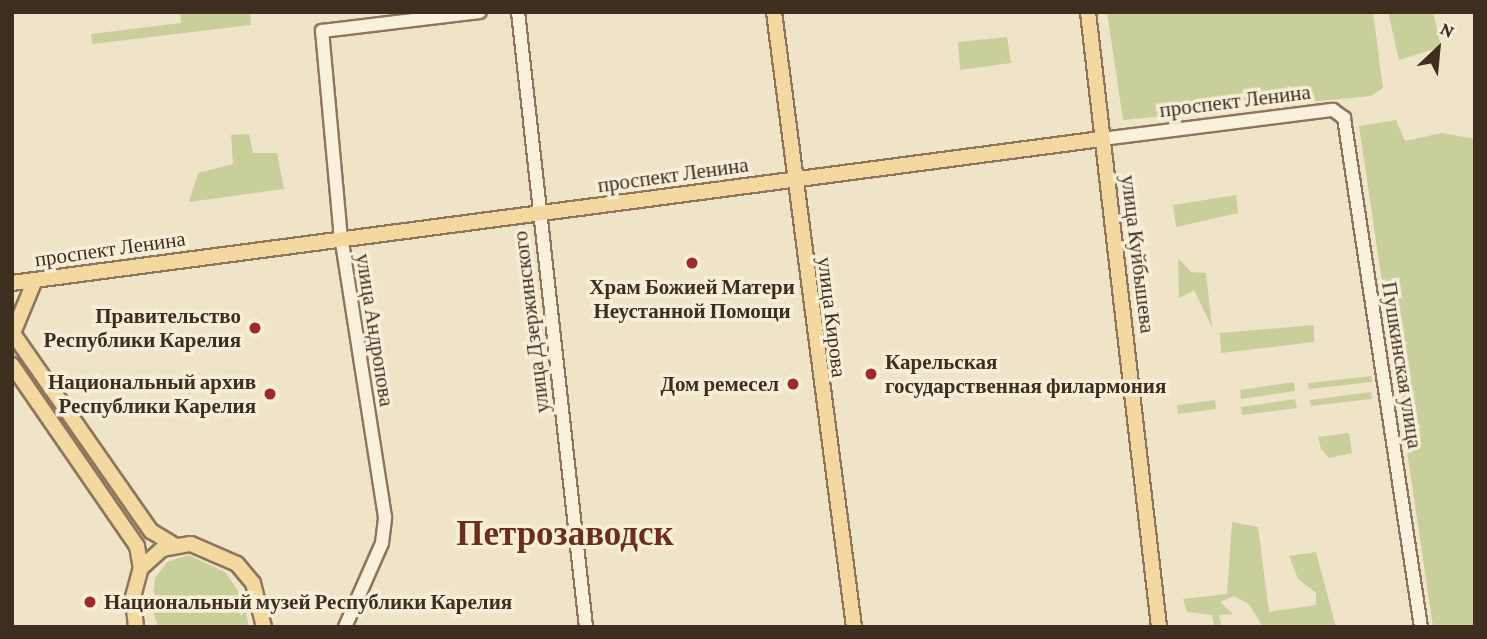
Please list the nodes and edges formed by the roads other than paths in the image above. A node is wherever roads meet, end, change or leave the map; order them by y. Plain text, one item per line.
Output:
1 (480, 12) edge
2 (518, 12) edge
3 (774, 12) edge
4 (1088, 12) edge
5 (1338, 111) joint
6 (1102, 139) junction
7 (793, 181) junction
8 (538, 215) junction
9 (341, 240) junction
10 (35, 280) junction
11 (12, 283) edge
12 (13, 332) edge
13 (12, 365) edge
14 (174, 545) junction
15 (141, 568) junction
16 (136, 627) edge
17 (264, 627) edge
18 (345, 627) edge
19 (586, 627) edge
20 (854, 627) edge
21 (1159, 627) edge
22 (1421, 627) edge

1 - 9 street, улица Андропова
2 - 8 street, улица Дзержинского
3 - 7 main road, улица Кирова
4 - 6 main road, улица Куйбышева
5 - 6 street, проспект Ленина
5 - 22 street, Пушкинская улица
6 - 7 main road, проспект Ленина
6 - 21 main road, улица Куйбышева
7 - 8 main road, проспект Ленина
7 - 20 main road, улица Кирова
8 - 9 main road, проспект Ленина
8 - 19 street, улица Дзержинского
9 - 10 main road, проспект Ленина
9 - 18 street, улица Андропова
10 - 11 main road, проспект Ленина
10 - 12 main road
12 - 14 main road
13 - 15 main road
14 - 15 main road
14 - 17 main road
15 - 16 main road

